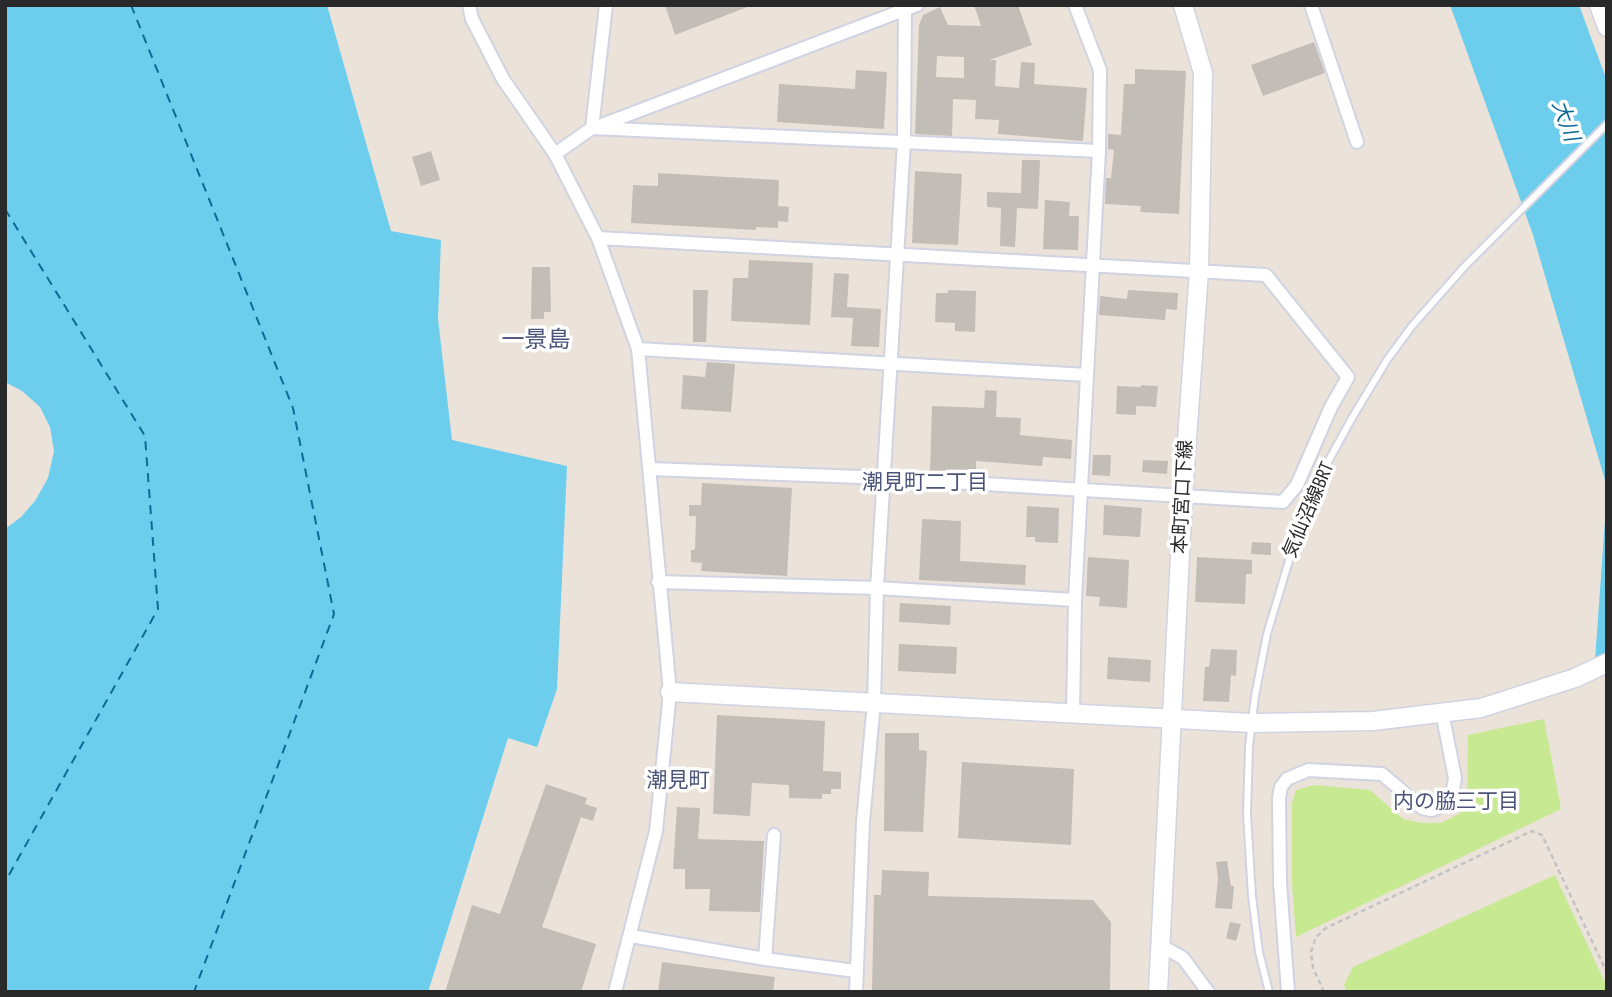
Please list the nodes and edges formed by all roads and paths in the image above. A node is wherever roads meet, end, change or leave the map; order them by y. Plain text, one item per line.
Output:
1 (468, 5) edge
2 (606, 5) edge
3 (1075, 5) edge
4 (1183, 5) edge
5 (1311, 5) edge
6 (1599, 5) edge
7 (910, 6) edge
8 (1607, 26) edge
9 (1607, 124) edge
10 (592, 128) junction
11 (904, 142) junction
12 (1357, 142) dead end
13 (1099, 151) junction
14 (555, 154) junction
15 (598, 238) junction
16 (897, 254) junction
17 (1093, 265) junction
18 (1199, 271) junction
19 (638, 349) junction
20 (890, 362) junction
21 (1087, 375) junction
22 (651, 469) junction
23 (885, 478) junction
24 (1080, 490) junction
25 (1183, 496) junction
26 (658, 582) junction
27 (877, 588) junction
28 (1075, 600) junction
29 (1607, 663) edge
30 (670, 692) junction
31 (874, 702) junction
32 (1442, 712) junction
33 (1073, 713) junction
34 (1171, 718) junction
35 (1252, 723) junction
36 (774, 835) dead end
37 (631, 936) junction
38 (1160, 945) junction
39 (765, 959) junction
40 (856, 971) junction
41 (1607, 973) edge
42 (615, 992) edge
43 (856, 992) edge
44 (1158, 992) edge
45 (1208, 992) edge
46 (1269, 992) edge
47 (1288, 992) edge
48 (1324, 992) edge

1 - 14 street
2 - 10 street
3 - 13 street
4 - 18 street, 本町宮口下線
5 - 12 street
6 - 8 street
7 - 10 street
7 - 11 street
9 - 35 lane, 気仙沼線BRT
10 - 11 street
10 - 14 street
11 - 13 street
11 - 16 street
13 - 17 street
14 - 15 street
15 - 16 street
15 - 19 street
16 - 17 street
16 - 20 street
17 - 18 street
17 - 21 street
18 - 25 street, 本町宮口下線
18 - 25 street
19 - 20 street
19 - 22 street
20 - 21 street
20 - 23 street
21 - 24 street
22 - 23 street
22 - 26 street
23 - 24 street
23 - 27 street
24 - 25 street
24 - 28 street
25 - 34 street, 本町宮口下線
26 - 27 street
26 - 30 street
27 - 28 street
27 - 31 street
28 - 33 street
29 - 32 street
30 - 31 street
30 - 37 street
31 - 33 street
31 - 40 street
32 - 35 street
32 - 47 street
33 - 34 street
34 - 35 street
34 - 38 street, 本町宮口下線
35 - 46 lane, 気仙沼線BRT
36 - 39 street
37 - 39 street
37 - 42 street
38 - 44 street, 本町宮口下線
38 - 45 street
39 - 40 street
40 - 43 street
41 - 48 path

